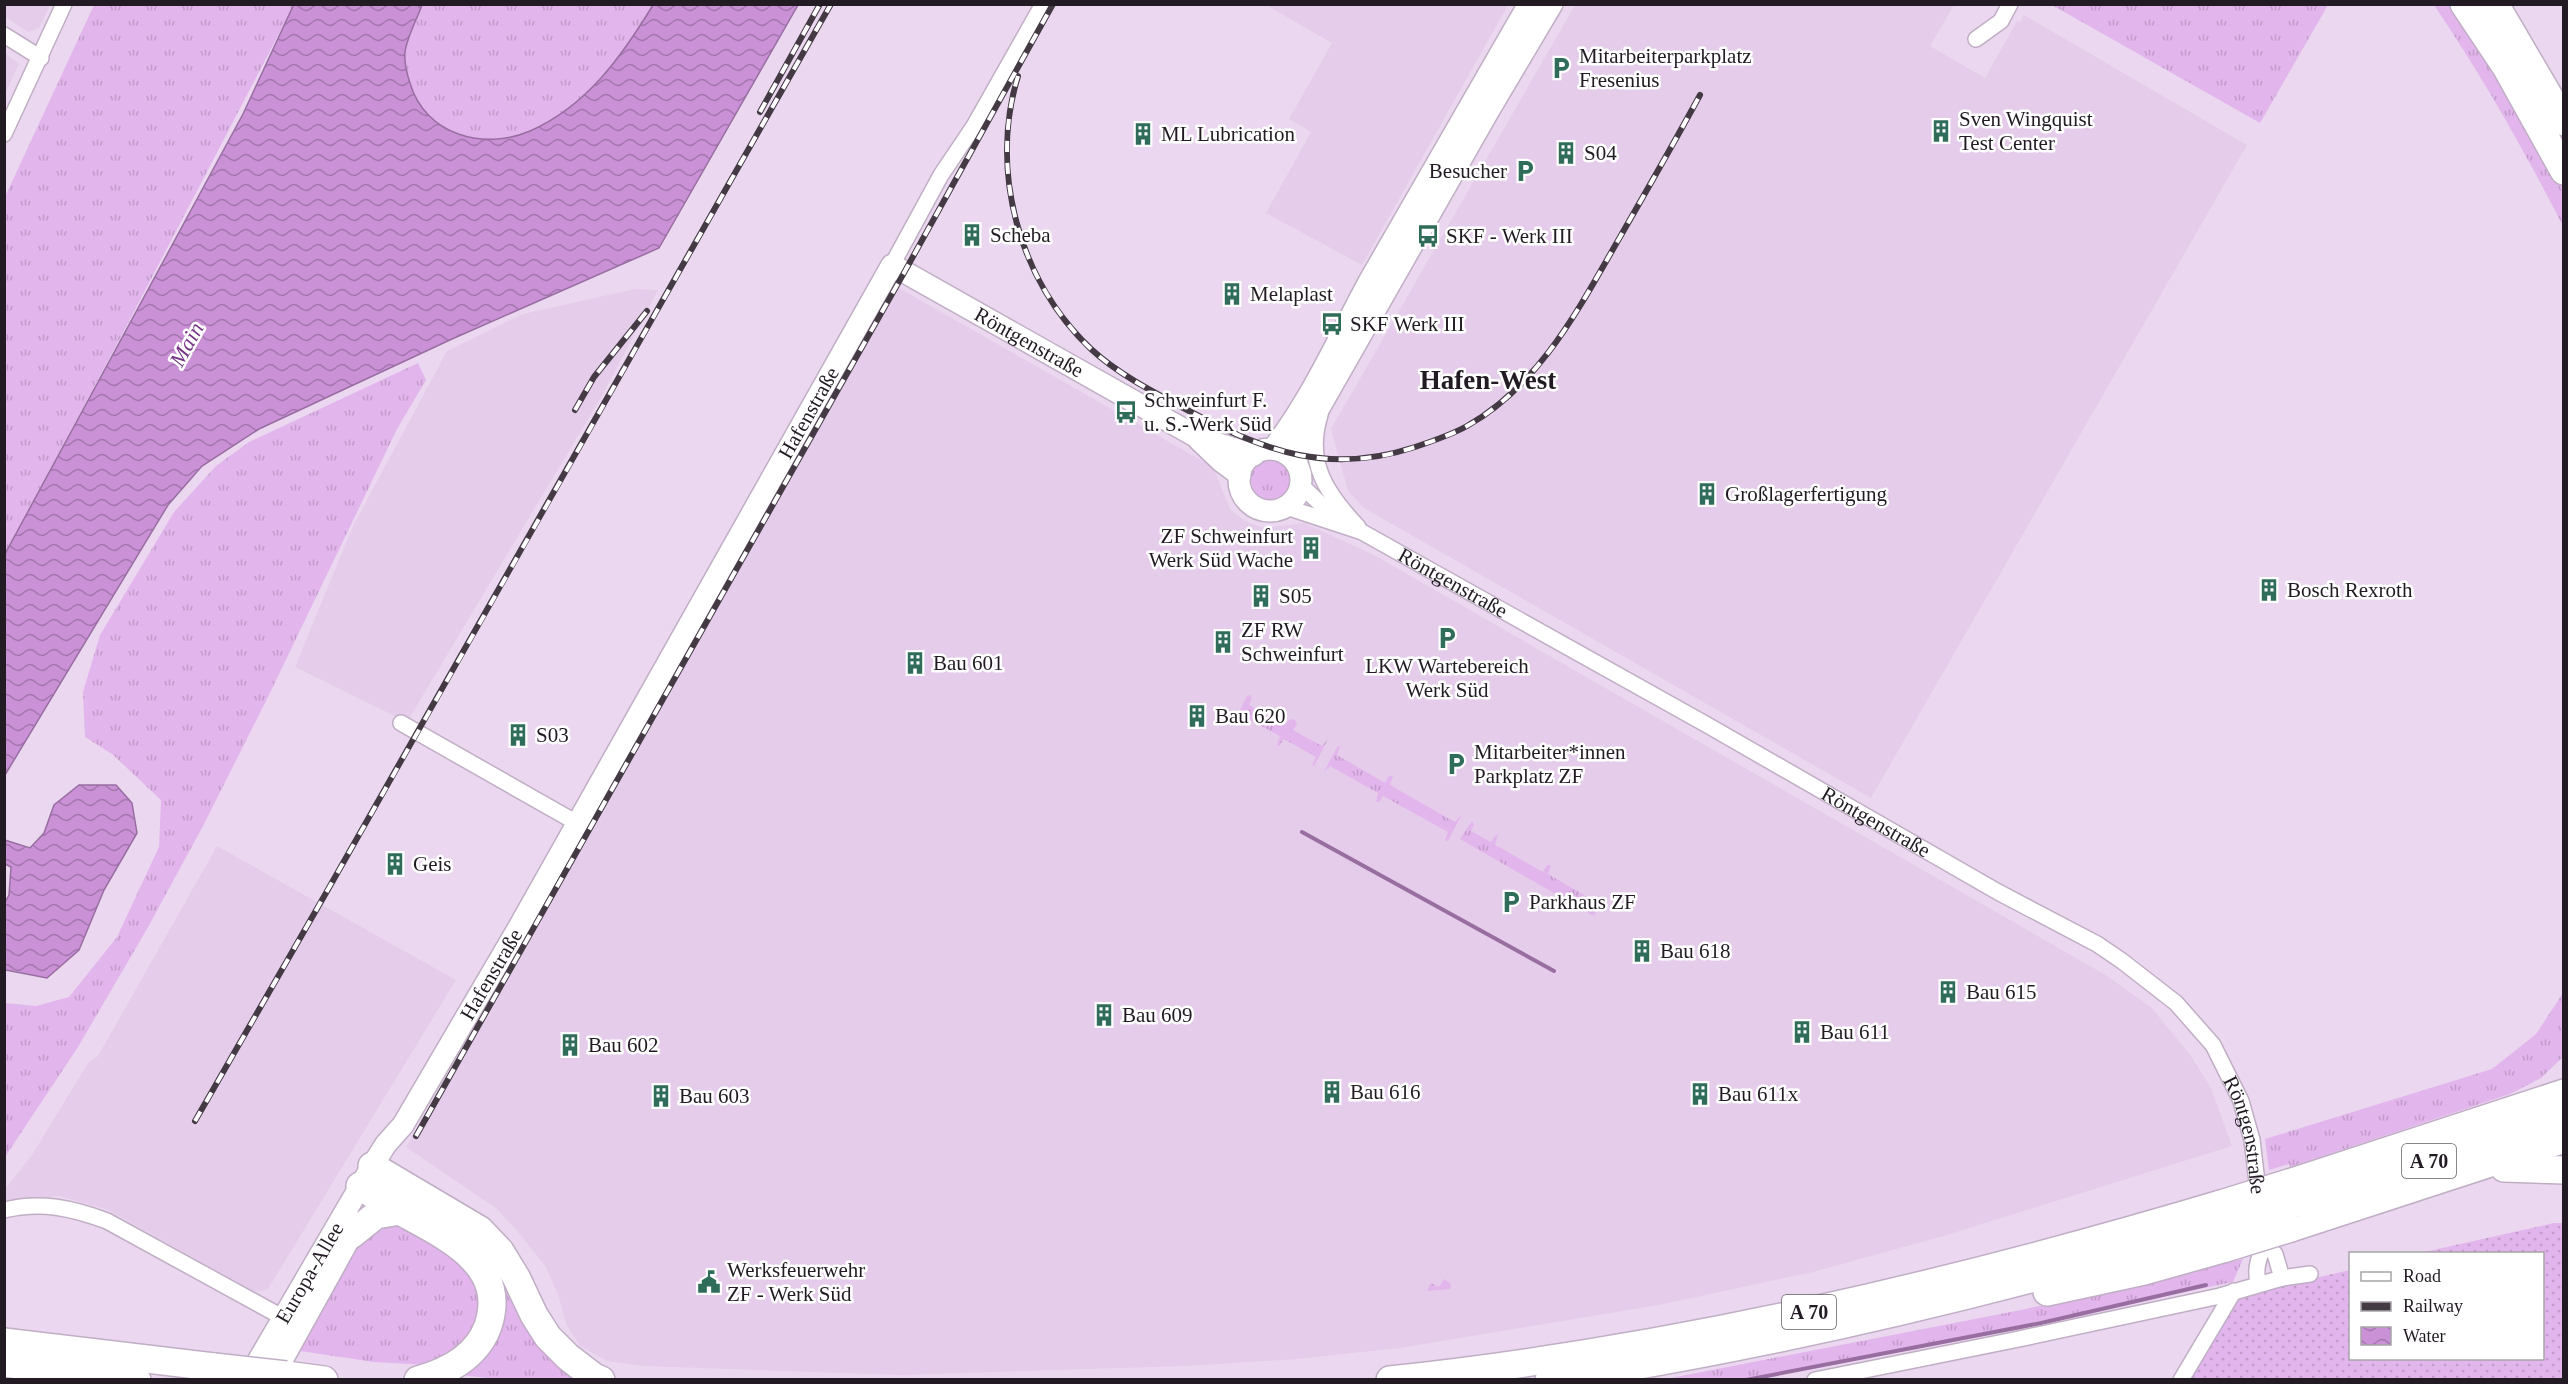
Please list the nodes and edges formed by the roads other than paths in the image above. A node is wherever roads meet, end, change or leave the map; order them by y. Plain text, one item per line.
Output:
1 (64, 4) edge
2 (1043, 4) edge
3 (1529, 4) edge
4 (1552, 4) edge
5 (2010, 4) edge
6 (2464, 4) edge
7 (2495, 4) edge
8 (4, 35) edge
9 (1976, 39) dead end
10 (41, 58) junction
11 (2564, 122) edge
12 (4, 134) edge
13 (1449, 160) junction
14 (2564, 171) edge
15 (892, 265) junction
16 (1363, 314) junction
17 (1323, 403) junction
18 (1197, 437) junction
19 (1263, 452) junction
20 (1296, 463) junction
21 (1240, 475) junction
22 (1301, 485) junction
23 (1286, 507) junction
24 (1339, 522) junction
25 (1362, 532) junction
26 (402, 723) dead end
27 (577, 823) junction
28 (2564, 1072) edge
29 (2564, 1093) edge
30 (2512, 1111) junction
31 (2564, 1114) edge
32 (2564, 1139) edge
33 (2473, 1169) junction
34 (2564, 1170) edge
35 (373, 1180) junction
36 (2292, 1205) junction
37 (4, 1210) edge
38 (400, 1211) junction
39 (2223, 1225) junction
40 (351, 1235) junction
41 (2265, 1245) junction
42 (2310, 1274) dead end
43 (2282, 1278) junction
44 (2258, 1283) junction
45 (2234, 1291) junction
46 (282, 1317) junction
47 (4, 1342) edge
48 (4, 1363) edge
49 (278, 1377) edge
50 (137, 1380) edge
51 (248, 1380) edge
52 (324, 1380) edge
53 (418, 1380) edge
54 (601, 1380) edge
55 (1390, 1380) edge
56 (1549, 1380) edge
57 (1815, 1380) edge
58 (2181, 1380) edge

1 - 10 street
2 - 15 street, Hafenstraße
3 - 13 street
4 - 13 street
5 - 9 street
6 - 14 highway
7 - 11 highway
8 - 10 street
10 - 12 street
13 - 16 street
15 - 18 street, Röntgenstraße
15 - 27 street, Hafenstraße
16 - 17 street
16 - 19 street
17 - 20 street
17 - 25 street
18 - 19 street, Röntgenstraße
18 - 21 street, Röntgenstraße
19 - 20 street
19 - 21 street
20 - 22 street
21 - 23 street
22 - 23 street
22 - 24 street, Röntgenstraße
23 - 24 street, Röntgenstraße
24 - 25 street, Röntgenstraße
25 - 41 street, Röntgenstraße
26 - 27 street
27 - 35 street, Hafenstraße
28 - 30 highway
29 - 30 highway, A 70
30 - 36 highway, A 70
31 - 36 highway, A 70
32 - 33 highway
33 - 34 highway
33 - 36 highway
35 - 38 highway
35 - 40 street, Europa-Allee
35 - 46 street, Europa-Allee
35 - 54 highway
36 - 39 highway, A 70, bridge
36 - 39 highway, bridge
37 - 46 street
38 - 40 highway
38 - 53 highway
39 - 55 highway, A 70
39 - 56 highway, A 70
40 - 49 street, Europa-Allee
41 - 43 street, Röntgenstraße
41 - 44 street, Röntgenstraße
42 - 43 street
43 - 44 street
44 - 45 street
45 - 57 street
45 - 58 street
46 - 51 street, Europa-Allee
47 - 49 highway, bridge
48 - 50 highway
49 - 52 highway

